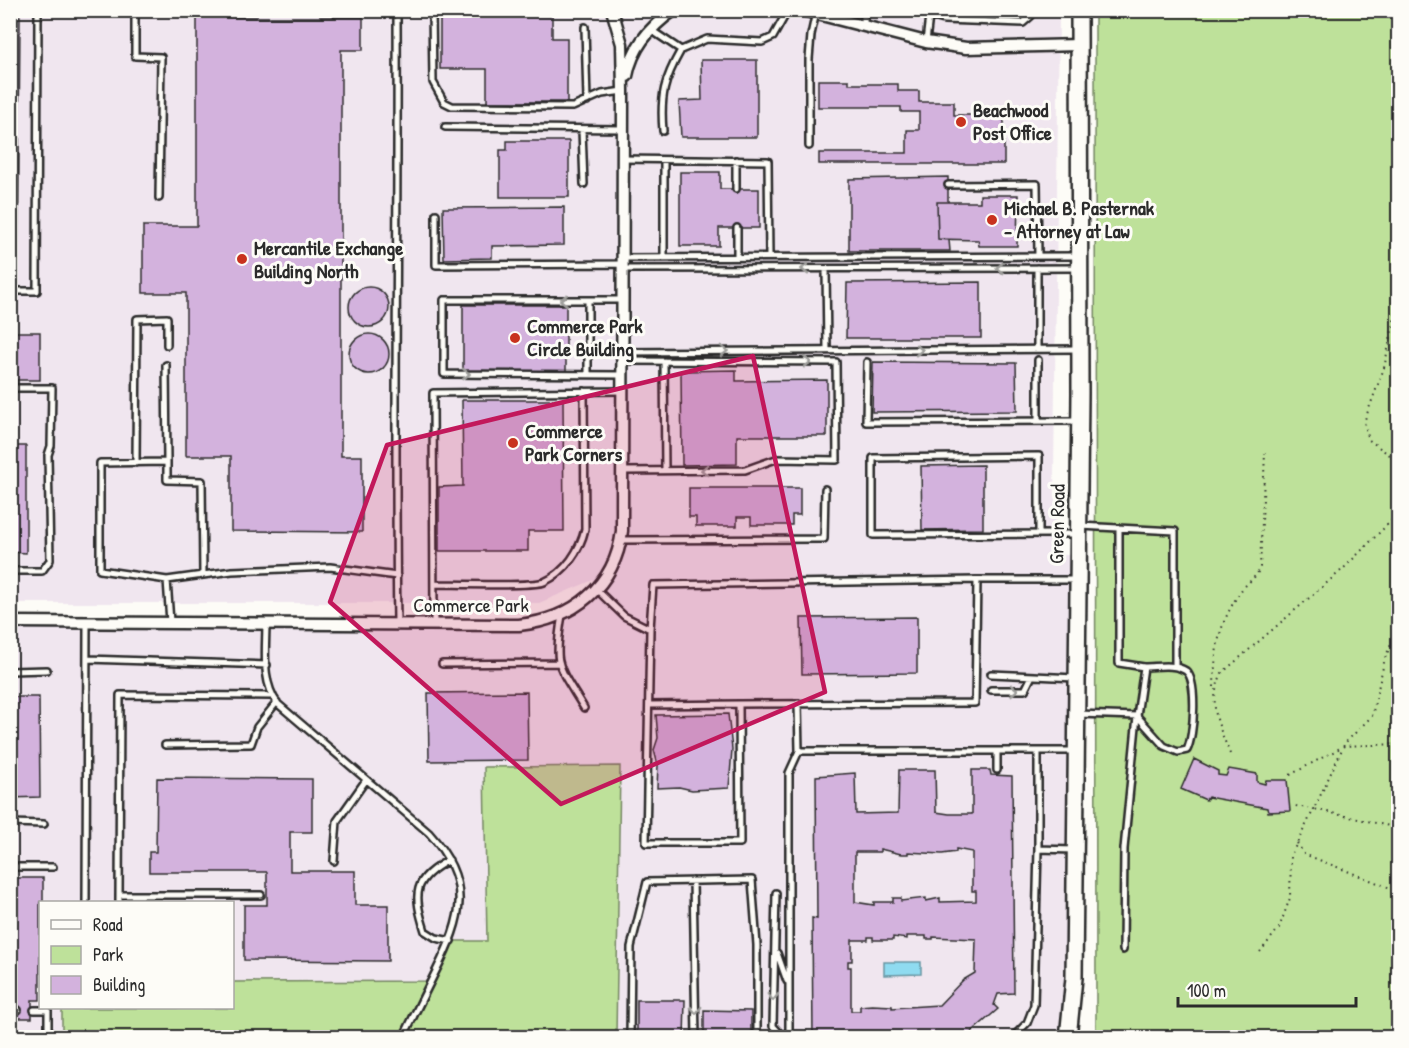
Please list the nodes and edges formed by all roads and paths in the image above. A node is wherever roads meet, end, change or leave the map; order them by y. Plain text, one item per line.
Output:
1 (38, 10) edge
2 (135, 10) edge
3 (397, 10) edge
4 (432, 10) edge
5 (612, 10) edge
6 (674, 10) edge
7 (788, 10) edge
8 (802, 10) edge
9 (864, 10) edge
10 (908, 10) edge
11 (1031, 10) edge
12 (1079, 10) edge
13 (816, 12) edge
14 (929, 13) edge
15 (864, 26) junction
16 (585, 27) dead end
17 (651, 30) junction
18 (926, 42) junction
19 (1079, 45) junction
20 (681, 50) junction
21 (624, 91) junction
22 (587, 101) junction
23 (445, 127) dead end
24 (623, 129) junction
25 (582, 130) junction
26 (663, 130) dead end
27 (809, 146) dead end
28 (623, 159) junction
29 (664, 160) junction
30 (736, 160) junction
31 (584, 184) dead end
32 (948, 185) dead end
33 (736, 189) dead end
34 (159, 198) dead end
35 (436, 214) dead end
36 (736, 228) dead end
37 (1038, 256) junction
38 (664, 257) junction
39 (737, 257) junction
40 (769, 257) junction
41 (1079, 262) junction
42 (623, 264) junction
43 (1036, 268) junction
44 (826, 269) junction
45 (10, 291) edge
46 (588, 300) junction
47 (623, 300) junction
48 (1398, 302) edge
49 (167, 345) dead end
50 (1037, 349) junction
51 (1080, 349) junction
52 (827, 350) junction
53 (623, 356) junction
54 (1038, 360) dead end
55 (664, 361) junction
56 (867, 362) dead end
57 (166, 365) dead end
58 (588, 375) junction
59 (623, 375) junction
60 (10, 388) edge
61 (584, 391) junction
62 (623, 391) junction
63 (1038, 421) junction
64 (1079, 421) junction
65 (1265, 453) dead end
66 (1398, 461) edge
67 (167, 462) junction
68 (136, 463) junction
69 (622, 471) junction
70 (665, 471) junction
71 (825, 489) dead end
72 (1398, 514) edge
73 (1078, 530) junction
74 (1119, 530) junction
75 (1039, 534) junction
76 (621, 540) junction
77 (10, 571) edge
78 (203, 575) junction
79 (397, 576) junction
80 (167, 580) junction
81 (977, 580) junction
82 (1078, 580) junction
83 (434, 584) junction
84 (596, 589) junction
85 (562, 615) junction
86 (10, 622) edge
87 (87, 622) junction
88 (170, 622) junction
89 (266, 623) junction
90 (397, 623) junction
91 (434, 624) junction
92 (650, 629) junction
93 (1398, 629) edge
94 (87, 659) junction
95 (558, 663) junction
96 (442, 664) dead end
97 (267, 665) junction
98 (1175, 666) junction
99 (1144, 667) junction
100 (47, 670) dead end
101 (10, 671) edge
102 (991, 674) dead end
103 (1031, 678) junction
104 (1077, 678) junction
105 (991, 690) dead end
106 (1214, 690) junction
107 (272, 696) junction
108 (277, 702) junction
109 (798, 703) junction
110 (739, 704) junction
111 (649, 705) junction
112 (584, 708) dead end
113 (1077, 714) junction
114 (1137, 716) junction
115 (1398, 744) edge
116 (165, 745) dead end
117 (1344, 746) junction
118 (799, 751) junction
119 (997, 751) junction
120 (1038, 751) junction
121 (1076, 751) junction
122 (1230, 754) dead end
123 (997, 770) dead end
124 (1290, 776) dead end
125 (366, 780) junction
126 (1295, 806) dead end
127 (1314, 809) junction
128 (10, 823) edge
129 (44, 824) dead end
130 (1398, 828) edge
131 (1297, 843) junction
132 (1038, 849) junction
133 (1075, 850) junction
134 (449, 860) junction
135 (334, 861) dead end
136 (10, 867) edge
137 (53, 867) dead end
138 (693, 881) junction
139 (1398, 891) edge
140 (776, 892) dead end
141 (119, 895) junction
142 (261, 895) dead end
143 (86, 901) edge
144 (119, 901) edge
145 (451, 941) junction
146 (1124, 950) dead end
147 (776, 952) junction
148 (1260, 952) dead end
149 (789, 984) junction
150 (10, 1010) edge
151 (18, 1010) dead end
152 (34, 1010) dead end
153 (10, 1035) edge
154 (48, 1036) edge
155 (403, 1038) edge
156 (630, 1038) edge
157 (696, 1038) edge
158 (757, 1038) edge
159 (784, 1038) edge
160 (789, 1038) edge
161 (1012, 1038) edge
162 (1068, 1038) edge

1 - 45 lane
2 - 34 lane
3 - 79 lane
4 - 22 lane
5 - 21 street, Commerce Park
6 - 17 street, Commerce Park
7 - 20 lane
8 - 13 street
9 - 15 lane
10 - 14 lane
11 - 14 lane
12 - 19 main road, Green Road
13 - 15 street
13 - 27 lane
14 - 18 lane
15 - 18 street
16 - 22 lane
17 - 20 lane
17 - 21 street, Commerce Park
18 - 19 street
19 - 41 main road, Green Road
20 - 26 lane
21 - 22 lane
21 - 24 street, Commerce Park
23 - 25 lane
24 - 25 lane
24 - 28 street, Commerce Park
25 - 31 lane
28 - 29 lane
28 - 42 street, Commerce Park
29 - 30 lane
29 - 38 lane
30 - 33 lane
30 - 40 lane
32 - 37 lane
35 - 42 lane
36 - 39 lane
37 - 40 lane
37 - 41 lane
38 - 39 lane
38 - 42 lane
39 - 40 lane
41 - 43 lane
41 - 51 main road, Green Road
44 -> 42 lane
42 - 47 street, Commerce Park
43 -> 44 lane
43 - 50 lane
44 - 52 lane
46 - 47 lane
46 - 58 lane
46 -> 58 lane
47 - 53 street, Commerce Park
48 - 66 path
49 - 68 lane
50 - 51 lane
52 -> 50 lane
51 - 64 main road, Green Road
53 -> 52 lane
53 - 55 lane
53 - 59 street, Commerce Park
54 - 63 lane
55 - 70 lane
55 -> 70 lane
56 - 63 lane
57 - 67 lane
58 - 59 lane
59 - 62 street, Commerce Park
60 - 77 lane
61 - 62 lane
61 - 83 lane
61 - 83 lane
62 - 69 street, Commerce Park
63 - 64 lane
64 - 73 main road, Green Road
65 - 106 path
67 - 68 lane
67 - 78 lane
68 - 80 lane
69 - 70 lane
69 - 76 street, Commerce Park
71 - 76 lane
72 - 106 path
73 - 74 lane
73 - 75 lane
73 - 82 main road, Green Road
74 - 98 lane
74 - 99 lane
75 - 75 lane
76 - 84 street, Commerce Park
78 - 79 lane
78 - 80 lane
79 - 90 lane
80 - 88 lane
81 - 82 lane
81 - 92 lane
81 - 109 lane
82 - 104 main road, Green Road
83 - 91 lane
84 - 85 street, Commerce Park
84 - 92 lane
85 - 91 street, Commerce Park
85 - 95 lane
86 - 87 street, Commerce Park
87 - 88 street, Commerce Park
87 - 94 lane
88 - 89 street, Commerce Park
89 - 90 street, Commerce Park
89 - 97 lane
90 - 91 street, Commerce Park
92 - 111 lane
93 - 117 path
94 - 97 lane
94 - 143 lane
95 - 96 lane
95 - 112 lane
97 - 107 lane
98 - 99 lane
98 - 114 lane
99 - 114 lane
100 - 101 lane
102 - 103 lane
103 - 104 lane
105 -> 103 lane
104 - 113 main road, Green Road
106 - 122 path
107 - 108 lane
107 - 141 lane
108 - 116 lane
108 - 125 lane
109 - 110 lane
109 - 118 lane
110 - 111 lane
110 - 111 lane
113 - 114 lane
113 - 121 main road, Green Road
114 - 146 lane
115 - 117 path
117 - 124 path
117 - 127 path
118 - 119 lane
118 - 149 lane
119 - 120 lane
119 - 123 lane
120 - 121 lane
120 - 132 lane
121 - 133 main road, Green Road
125 - 134 lane
125 - 135 lane
126 - 127 path
127 - 130 path
127 - 131 path
128 - 129 lane
131 - 139 path
131 - 148 path
132 - 133 lane
132 - 161 lane
133 - 162 main road, Green Road
134 - 145 lane
134 - 145 lane
136 - 137 lane
138 - 156 lane
138 -> 157 lane
138 - 158 lane
140 - 147 lane
141 - 142 lane
141 - 144 lane
145 - 155 lane
147 - 149 lane
147 -> 159 lane
149 - 160 lane
150 - 151 lane
152 - 154 lane
153 - 154 lane

